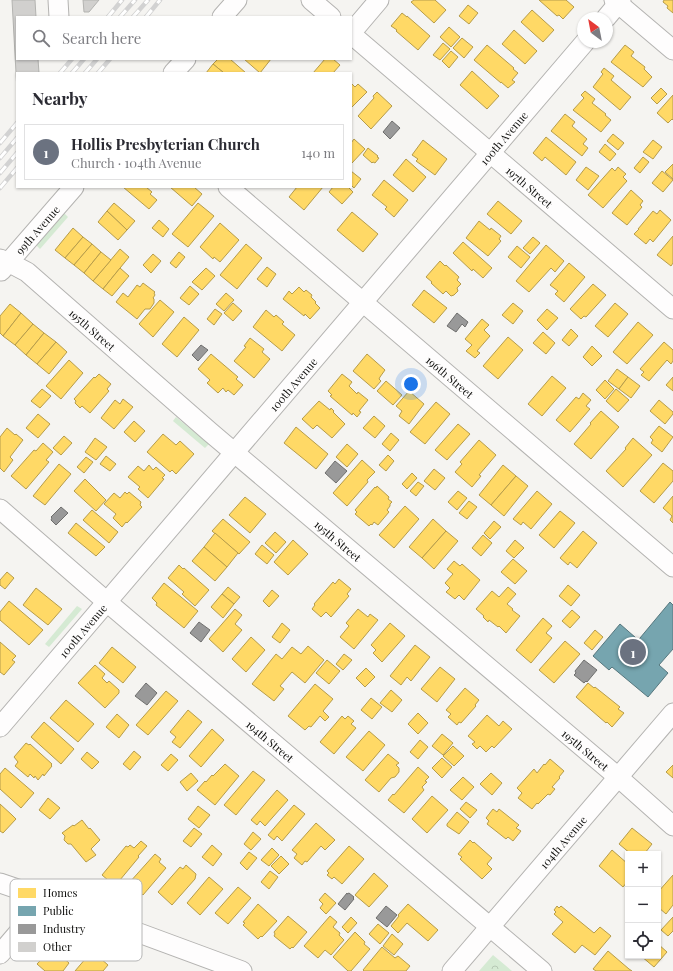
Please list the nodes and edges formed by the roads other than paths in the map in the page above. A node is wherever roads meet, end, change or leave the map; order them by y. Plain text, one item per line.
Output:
1 (58, 0) edge
2 (237, 0) edge
3 (311, 0) edge
4 (379, 0) edge
5 (618, 1) edge
6 (610, 12) edge
7 (59, 16) edge
8 (223, 16) edge
9 (330, 16) edge
10 (352, 32) edge
11 (352, 34) edge
12 (580, 48) edge
13 (673, 50) edge
14 (185, 60) edge
15 (174, 72) edge
16 (490, 153) junction
17 (73, 188) edge
18 (229, 188) edge
19 (3, 264) edge
20 (363, 302) junction
21 (673, 309) edge
22 (235, 452) junction
23 (0, 509) edge
24 (673, 567) edge
25 (107, 602) junction
26 (673, 713) edge
27 (0, 727) edge
28 (618, 777) junction
29 (673, 826) edge
30 (0, 883) edge
31 (10, 886) edge
32 (490, 927) junction
33 (142, 934) edge
34 (10, 942) edge
35 (0, 954) edge
36 (237, 970) edge
37 (452, 971) edge
38 (542, 971) edge

1 - 7 street
2 - 8 street
3 - 9 street
4 - 10 street
5 - 6 street
5 - 13 street
11 - 16 street, 197th Street
12 - 16 street, 100th Avenue
14 - 15 street
16 - 20 street, 100th Avenue
16 - 21 street, 197th Street
17 - 19 street, 99th Avenue
18 - 20 street, 196th Street
19 - 22 street, 195th Street
20 - 22 street, 100th Avenue
20 - 24 street, 196th Street
22 - 25 street, 100th Avenue
22 - 28 street, 195th Street
23 - 25 street, 194th Street
25 - 27 street, 100th Avenue
25 - 32 street, 194th Street
26 - 28 street, 104th Avenue
28 - 29 street, 195th Street
28 - 32 street, 104th Avenue
30 - 31 street
32 - 37 street, 104th Avenue
32 - 38 street, 194th Street
33 - 36 street
34 - 35 street

